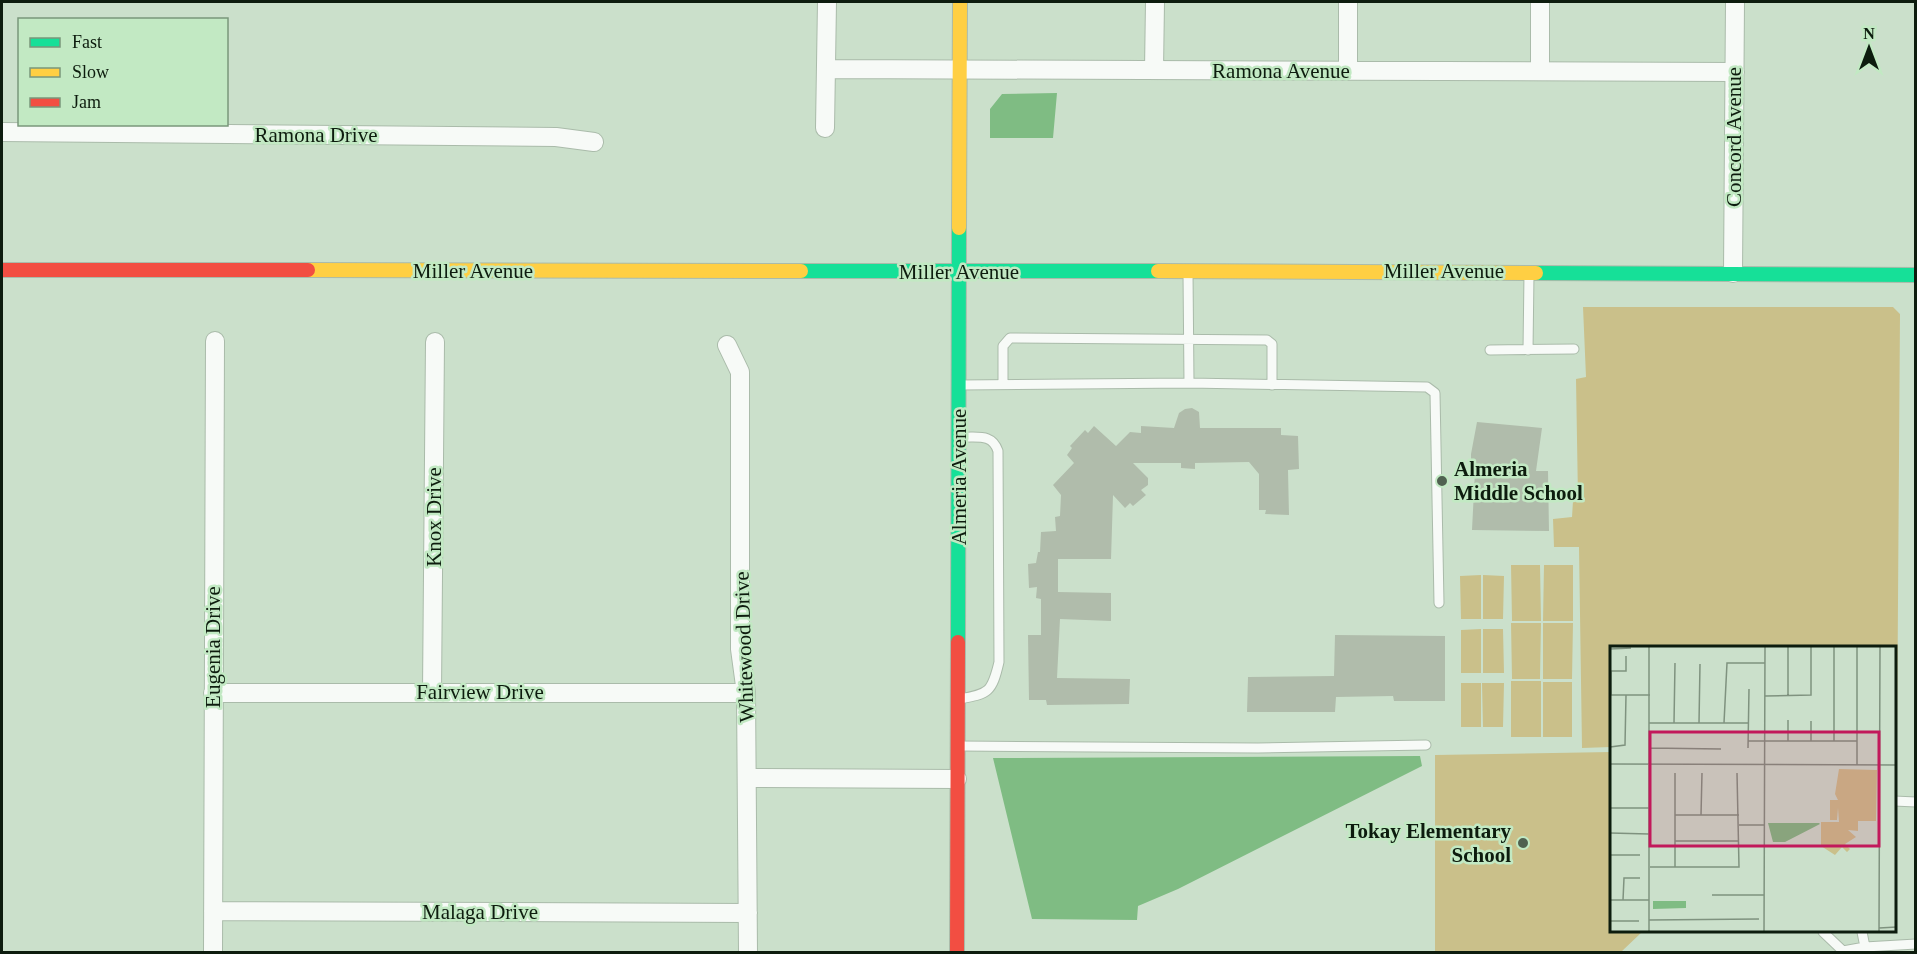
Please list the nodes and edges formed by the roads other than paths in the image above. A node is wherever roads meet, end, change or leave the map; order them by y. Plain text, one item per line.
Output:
1 (827, 2) edge
2 (960, 2) edge
3 (1155, 2) edge
4 (1348, 2) edge
5 (1540, 2) edge
6 (1735, 2) edge
7 (827, 69) junction
8 (1154, 70) junction
9 (960, 71) junction
10 (1348, 71) junction
11 (1540, 71) junction
12 (1735, 72) junction
13 (825, 128) dead end
14 (2, 132) edge
15 (594, 142) dead end
16 (2, 270) edge
17 (1188, 271) junction
18 (959, 272) junction
19 (1529, 272) junction
20 (1733, 273) junction
21 (1916, 275) edge
22 (1190, 339) junction
23 (215, 341) dead end
24 (435, 342) dead end
25 (727, 345) dead end
26 (1574, 349) dead end
27 (1490, 350) dead end
28 (1528, 350) junction
29 (1190, 383) junction
30 (1003, 384) junction
31 (960, 385) junction
32 (1272, 385) junction
33 (958, 437) junction
34 (1439, 603) dead end
35 (432, 692) junction
36 (213, 693) junction
37 (746, 693) junction
38 (959, 699) junction
39 (1426, 745) dead end
40 (958, 746) junction
41 (748, 778) junction
42 (957, 779) junction
43 (1896, 801) edge
44 (1916, 802) edge
45 (213, 911) junction
46 (748, 912) junction
47 (1824, 933) edge
48 (1862, 933) edge
49 (1916, 944) edge
50 (1865, 950) edge
51 (213, 952) edge
52 (748, 952) edge
53 (957, 952) edge

1 - 7 street
2 - 9 street, Almeria Avenue
3 - 8 street
4 - 10 street
5 - 11 street
6 - 12 street, Concord Avenue
7 - 9 street, Ramona Avenue
7 - 13 street
8 - 9 street, Ramona Avenue
8 - 10 street, Ramona Avenue
9 - 18 street, Almeria Avenue
10 - 11 street, Ramona Avenue
11 - 12 street, Ramona Avenue
12 - 20 street, Concord Avenue
14 - 15 street, Ramona Drive
16 - 18 street, Miller Avenue
17 - 18 street, Miller Avenue
17 - 19 street, Miller Avenue
17 - 22 lane
18 - 31 street, Almeria Avenue
19 - 20 street, Miller Avenue
19 - 28 lane
20 - 21 street, Miller Avenue
22 - 29 lane
22 - 30 lane
22 - 32 lane
23 - 36 street, Eugenia Drive
24 - 35 street, Knox Drive
25 - 37 street, Whitewood Drive
26 - 28 lane
27 - 28 lane
29 - 30 lane
29 - 32 lane
30 - 31 lane
31 - 33 street, Almeria Avenue
32 - 34 lane
33 - 38 street, Almeria Avenue
33 - 38 lane
35 - 36 street, Fairview Drive
35 - 37 street, Fairview Drive
36 - 45 street, Eugenia Drive
37 - 41 street, Whitewood Drive
38 - 40 street, Almeria Avenue
39 - 40 lane
40 - 42 street, Almeria Avenue
41 - 42 street
41 - 46 street, Whitewood Drive
42 - 53 street, Almeria Avenue
43 - 44 lane
45 - 46 street, Malaga Drive
45 - 51 street, Eugenia Drive
46 - 52 street, Whitewood Drive
47 - 50 lane
48 - 50 lane
49 - 50 lane

